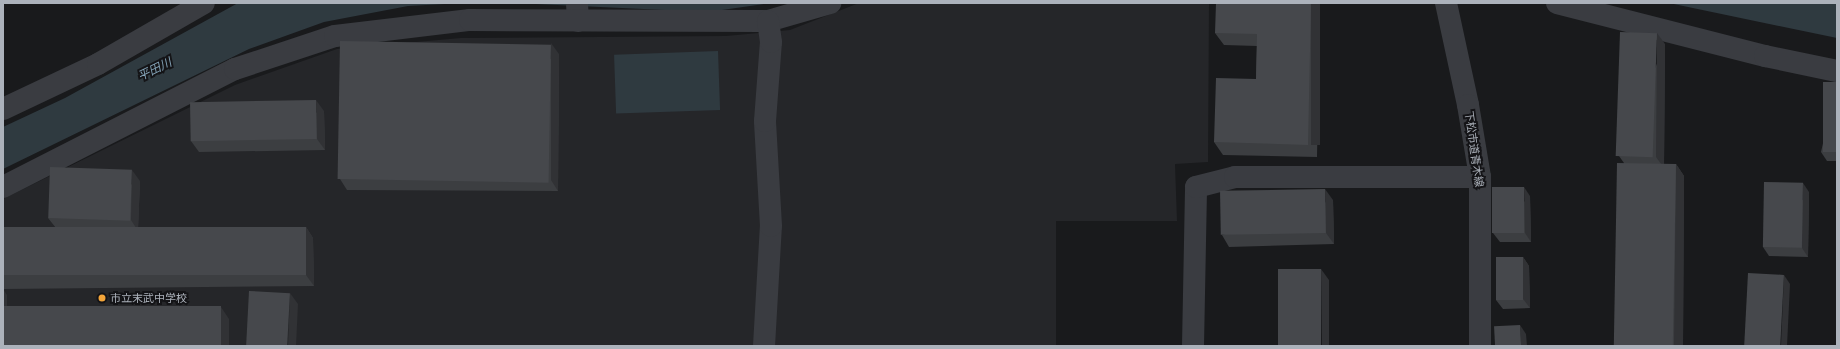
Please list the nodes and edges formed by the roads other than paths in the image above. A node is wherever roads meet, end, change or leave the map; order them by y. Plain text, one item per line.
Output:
1 (204, 3) edge
2 (830, 3) edge
3 (1446, 3) edge
4 (1557, 3) edge
5 (578, 11) edge
6 (768, 21) junction
7 (1837, 71) edge
8 (3, 109) edge
9 (1480, 177) junction
10 (3, 187) edge
11 (764, 346) edge
12 (1194, 346) edge
13 (1480, 346) edge

1 - 8 street
2 - 6 street
3 - 9 street, 下松市道青木線
4 - 7 street
5 - 6 street
5 - 10 street
6 - 11 street
9 - 12 street
9 - 13 street, 下松市道青木線

